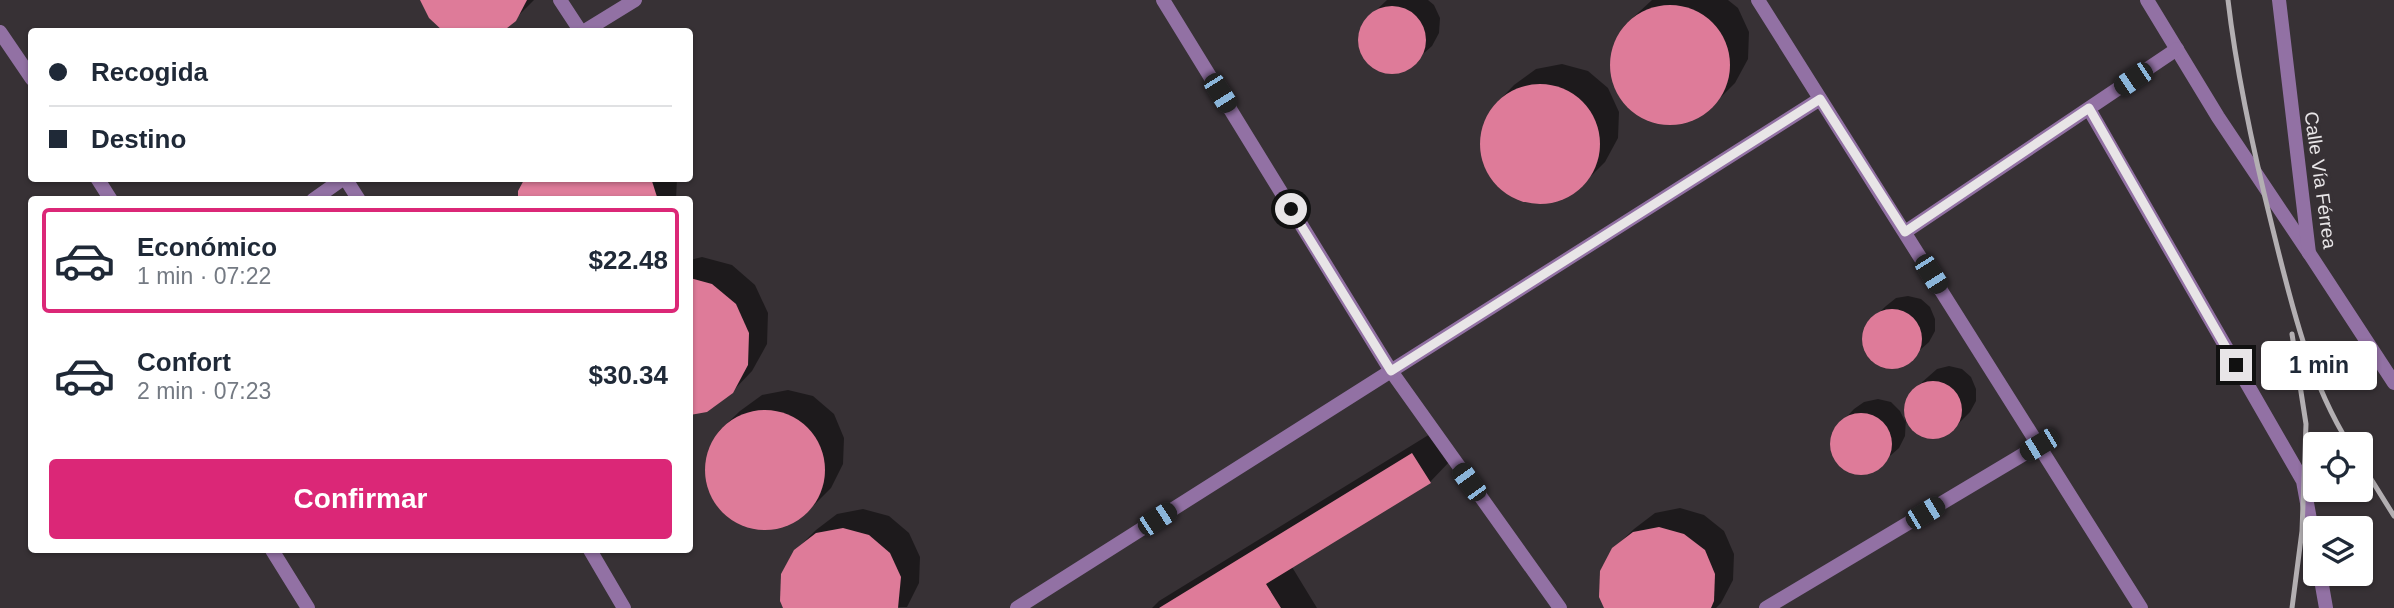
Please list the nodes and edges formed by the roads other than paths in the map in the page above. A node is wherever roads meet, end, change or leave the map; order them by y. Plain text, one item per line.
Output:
1 (560, 0) edge
2 (635, 0) edge
3 (1163, 0) edge
4 (1758, 0) edge
5 (2147, 0) edge
6 (2279, 0) edge
7 (579, 28) edge
8 (589, 28) edge
9 (0, 32) edge
10 (2178, 50) junction
11 (28, 73) edge
12 (1820, 99) junction
13 (2089, 108) junction
14 (339, 182) edge
15 (319, 196) edge
16 (1905, 232) junction
17 (2309, 253) junction
18 (1391, 371) junction
19 (2394, 383) edge
20 (2039, 445) junction
21 (2309, 516) edge
22 (274, 553) edge
23 (592, 553) edge
24 (2322, 586) edge
25 (308, 608) edge
26 (624, 608) edge
27 (1017, 608) edge
28 (1560, 608) edge
29 (1766, 608) edge
30 (2141, 608) edge
31 (2326, 608) edge

1 - 7 street
2 - 8 street
3 - 18 street
4 - 12 street
5 - 10 street
6 - 17 street, Calle Vía Férrea
9 - 11 street
10 - 13 street
10 - 17 street
12 - 16 street
12 - 18 street
13 - 16 street
13 - 21 street
14 - 15 street
16 - 20 street
17 - 19 street, Calle Vía Férrea
18 - 27 street
18 - 28 street
20 - 29 street
20 - 30 street
22 - 25 street
23 - 26 street
24 - 31 street

